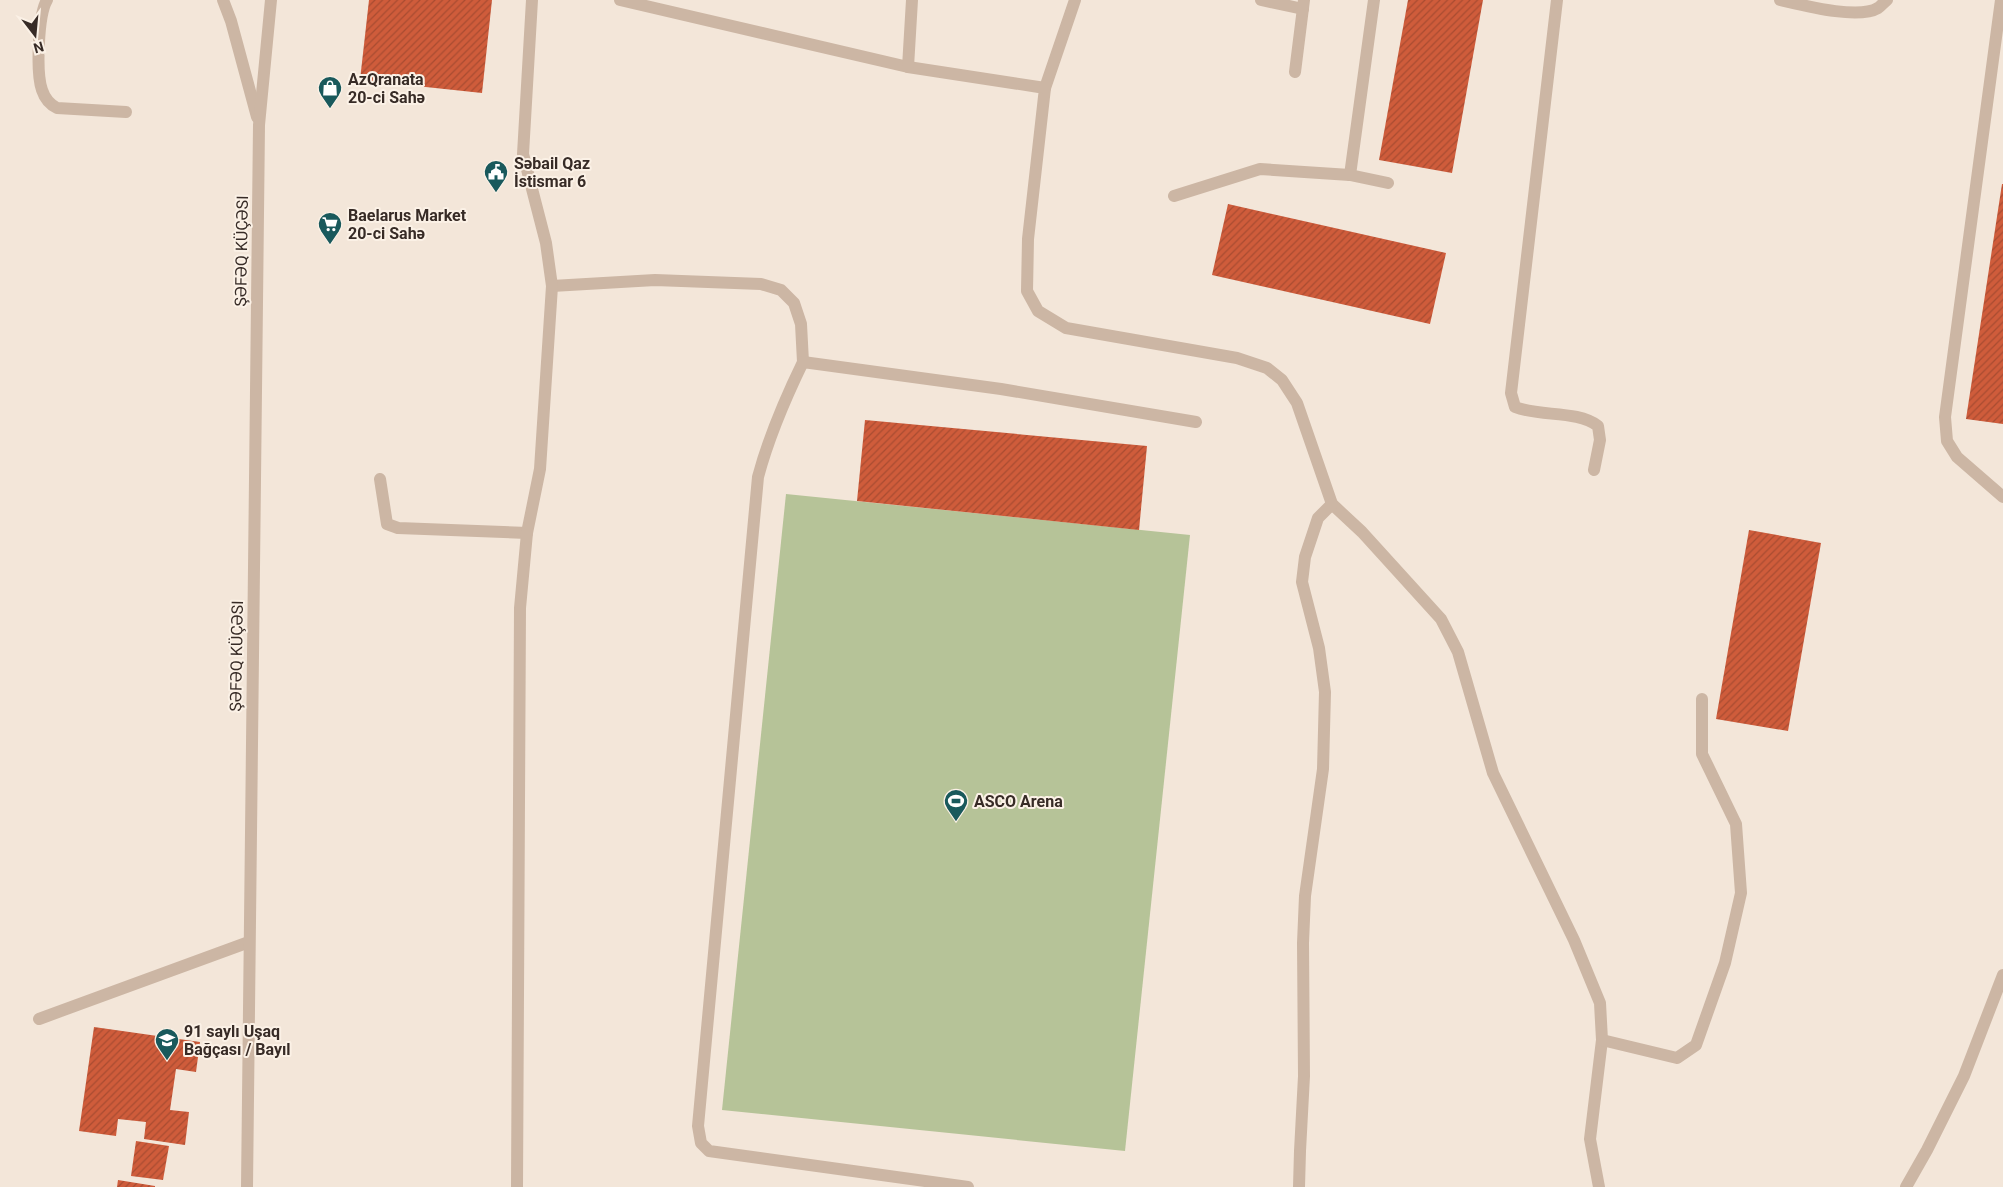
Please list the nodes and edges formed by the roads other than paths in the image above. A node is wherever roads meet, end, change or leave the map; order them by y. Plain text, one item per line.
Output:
1 (47, 0) edge
2 (223, 0) edge
3 (271, 0) edge
4 (532, 0) edge
5 (620, 0) edge
6 (912, 0) edge
7 (1075, 0) edge
8 (1261, 0) edge
9 (1374, 0) edge
10 (1557, 0) edge
11 (1780, 0) edge
12 (1887, 0) edge
13 (2001, 0) edge
14 (1304, 4) edge
15 (908, 67) junction
16 (1295, 72) dead end
17 (1045, 88) junction
18 (126, 112) dead end
19 (259, 125) junction
20 (1350, 175) junction
21 (1388, 183) dead end
22 (1174, 196) dead end
23 (552, 286) junction
24 (803, 362) junction
25 (1196, 422) dead end
26 (1594, 470) dead end
27 (380, 479) dead end
28 (2003, 497) edge
29 (1332, 504) junction
30 (527, 533) junction
31 (1702, 699) dead end
32 (249, 942) junction
33 (2003, 975) edge
34 (39, 1019) dead end
35 (1602, 1040) junction
36 (248, 1187) edge
37 (517, 1187) edge
38 (968, 1187) edge
39 (1300, 1187) edge
40 (1599, 1187) edge
41 (1906, 1187) edge

1 - 18 street
2 - 19 street
3 - 19 street
4 - 23 street
5 - 15 street
6 - 15 street
7 - 17 street
8 - 14 street
9 - 20 street
10 - 26 street
11 - 12 street
13 - 28 street
14 - 16 street
15 - 17 street
17 - 29 street
19 - 32 street, ŞƏFƏQ KÜÇƏSI
20 - 21 street
20 - 22 street
23 - 24 street
23 - 30 street
24 - 25 street
24 - 38 street
27 - 30 street
29 - 35 street
29 - 39 street
30 - 37 street
31 - 35 street
32 - 34 street
32 - 36 street, ŞƏFƏQ KÜÇƏSI
33 - 41 street
35 - 40 street

